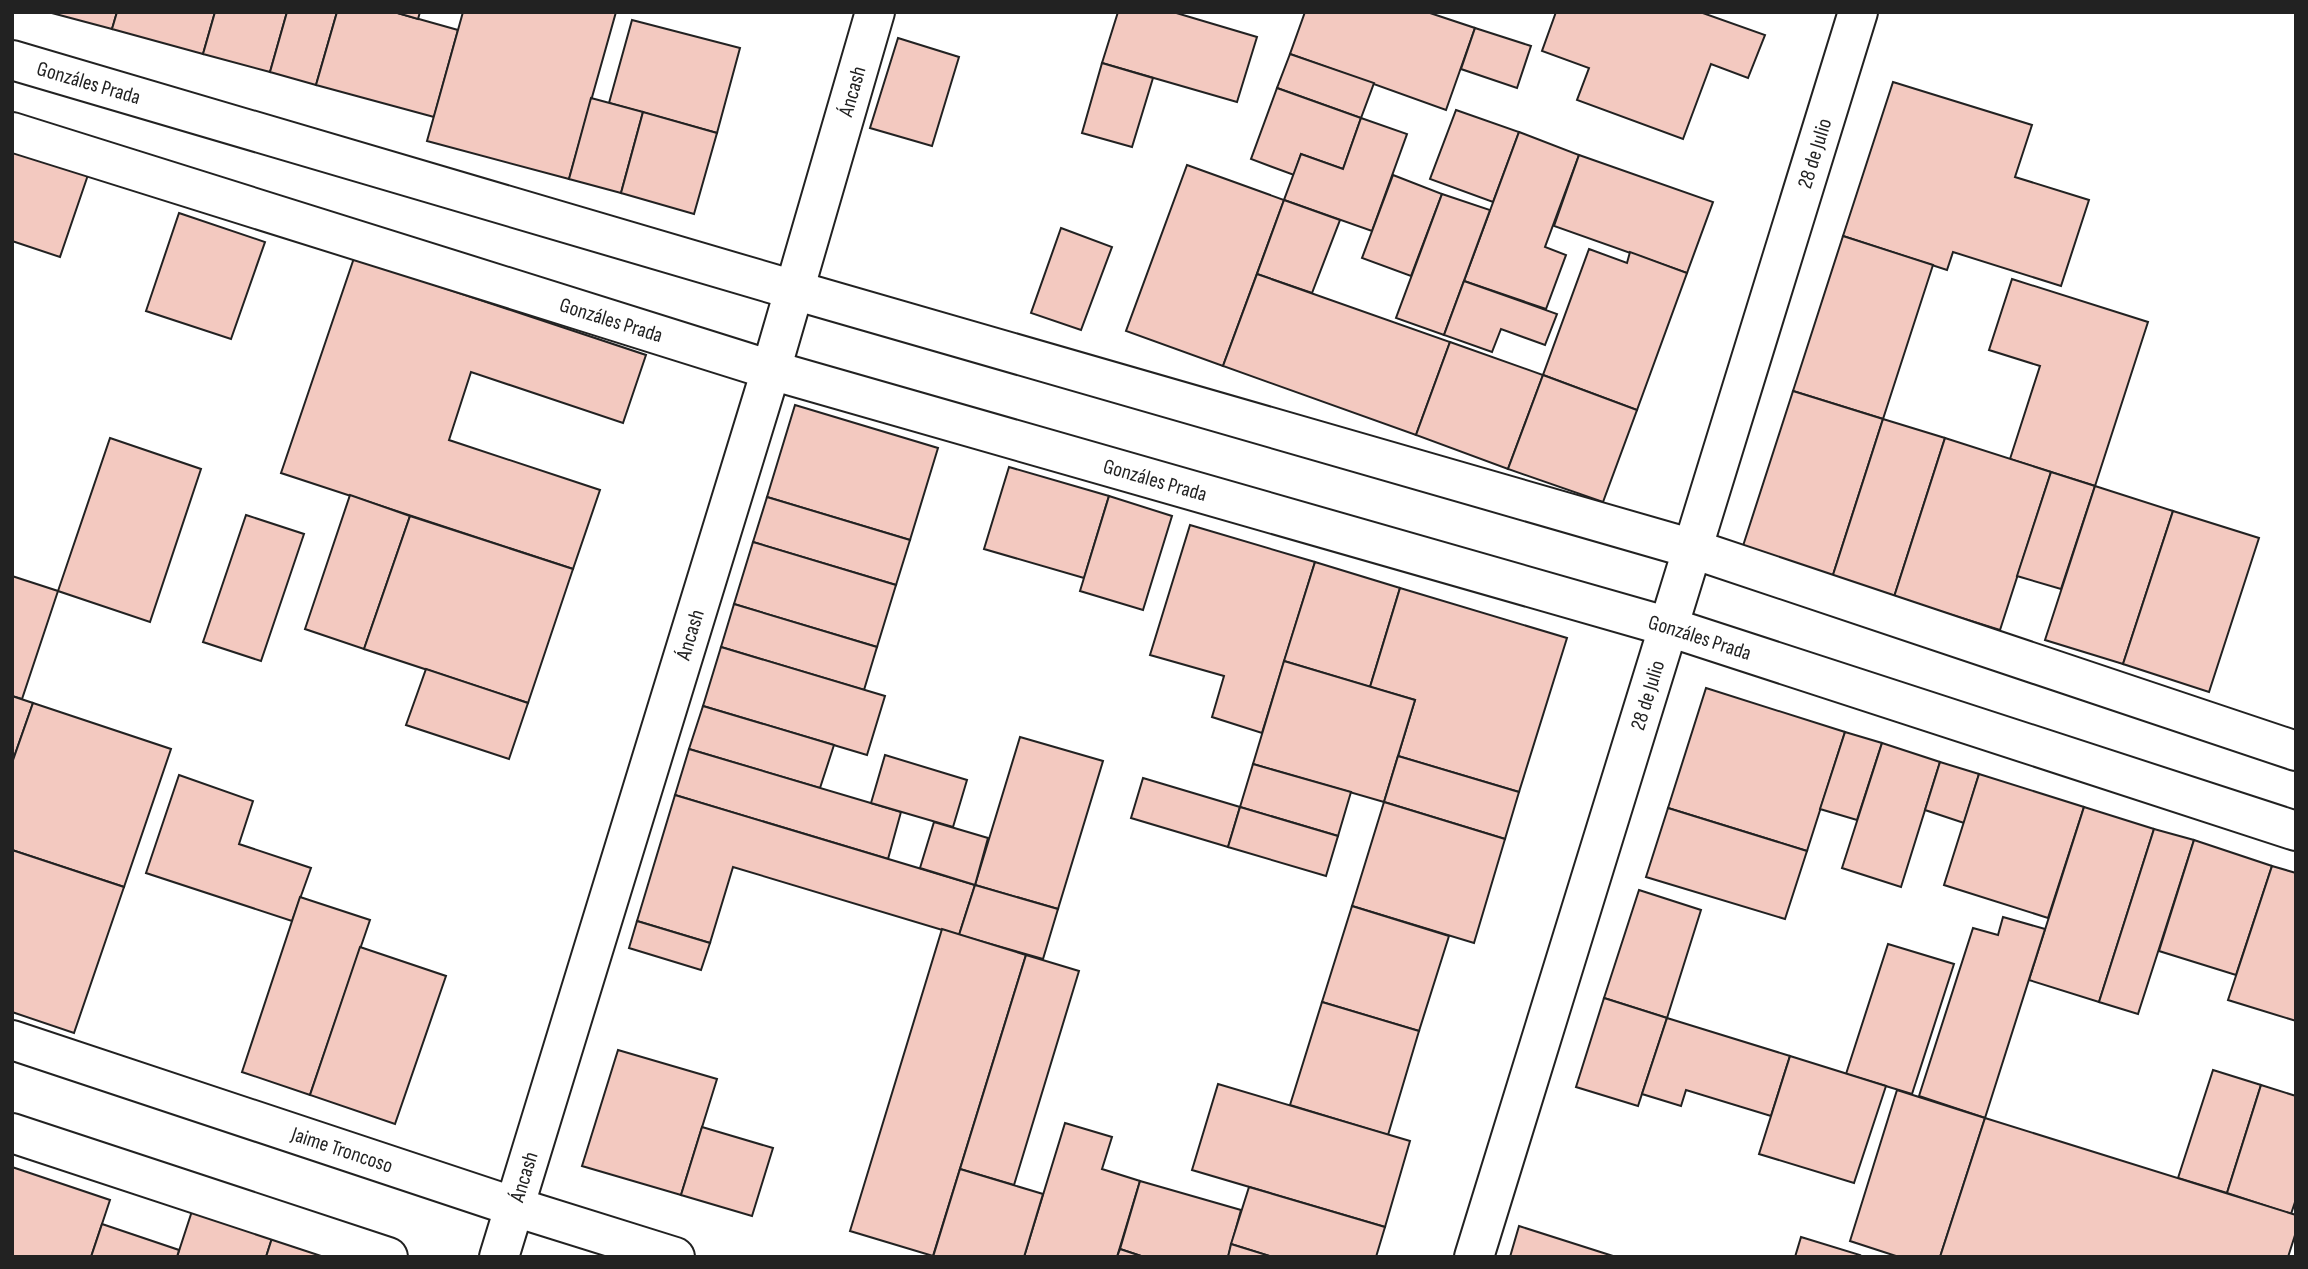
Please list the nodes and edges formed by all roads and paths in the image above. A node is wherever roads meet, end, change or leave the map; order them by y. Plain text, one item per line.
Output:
1 (875, 12) edge
2 (1858, 12) edge
3 (12, 60) edge
4 (12, 132) edge
5 (794, 290) junction
6 (771, 370) junction
7 (1693, 549) junction
8 (1669, 627) junction
9 (2296, 751) edge
10 (2296, 831) edge
11 (12, 1040) edge
12 (12, 1133) edge
13 (515, 1207) junction
14 (388, 1257) edge
15 (499, 1257) edge
16 (675, 1257) edge
17 (1474, 1257) edge

1 - 5 street, Áncash
2 - 7 street, 28 de Julio
3 - 5 street, Gonzáles Prada
4 - 6 street, Gonzáles Prada
5 - 6 street, Áncash
5 - 7 street, Gonzáles Prada
6 - 8 street, Gonzáles Prada
6 - 13 street, Áncash
7 - 8 street, 28 de Julio
7 - 9 street, Gonzáles Prada
8 - 10 street, Gonzáles Prada
8 - 17 street, 28 de Julio
11 - 13 street, Jaime Troncoso
12 - 14 street
13 - 15 street, Áncash
13 - 16 street, Jaime Troncoso

